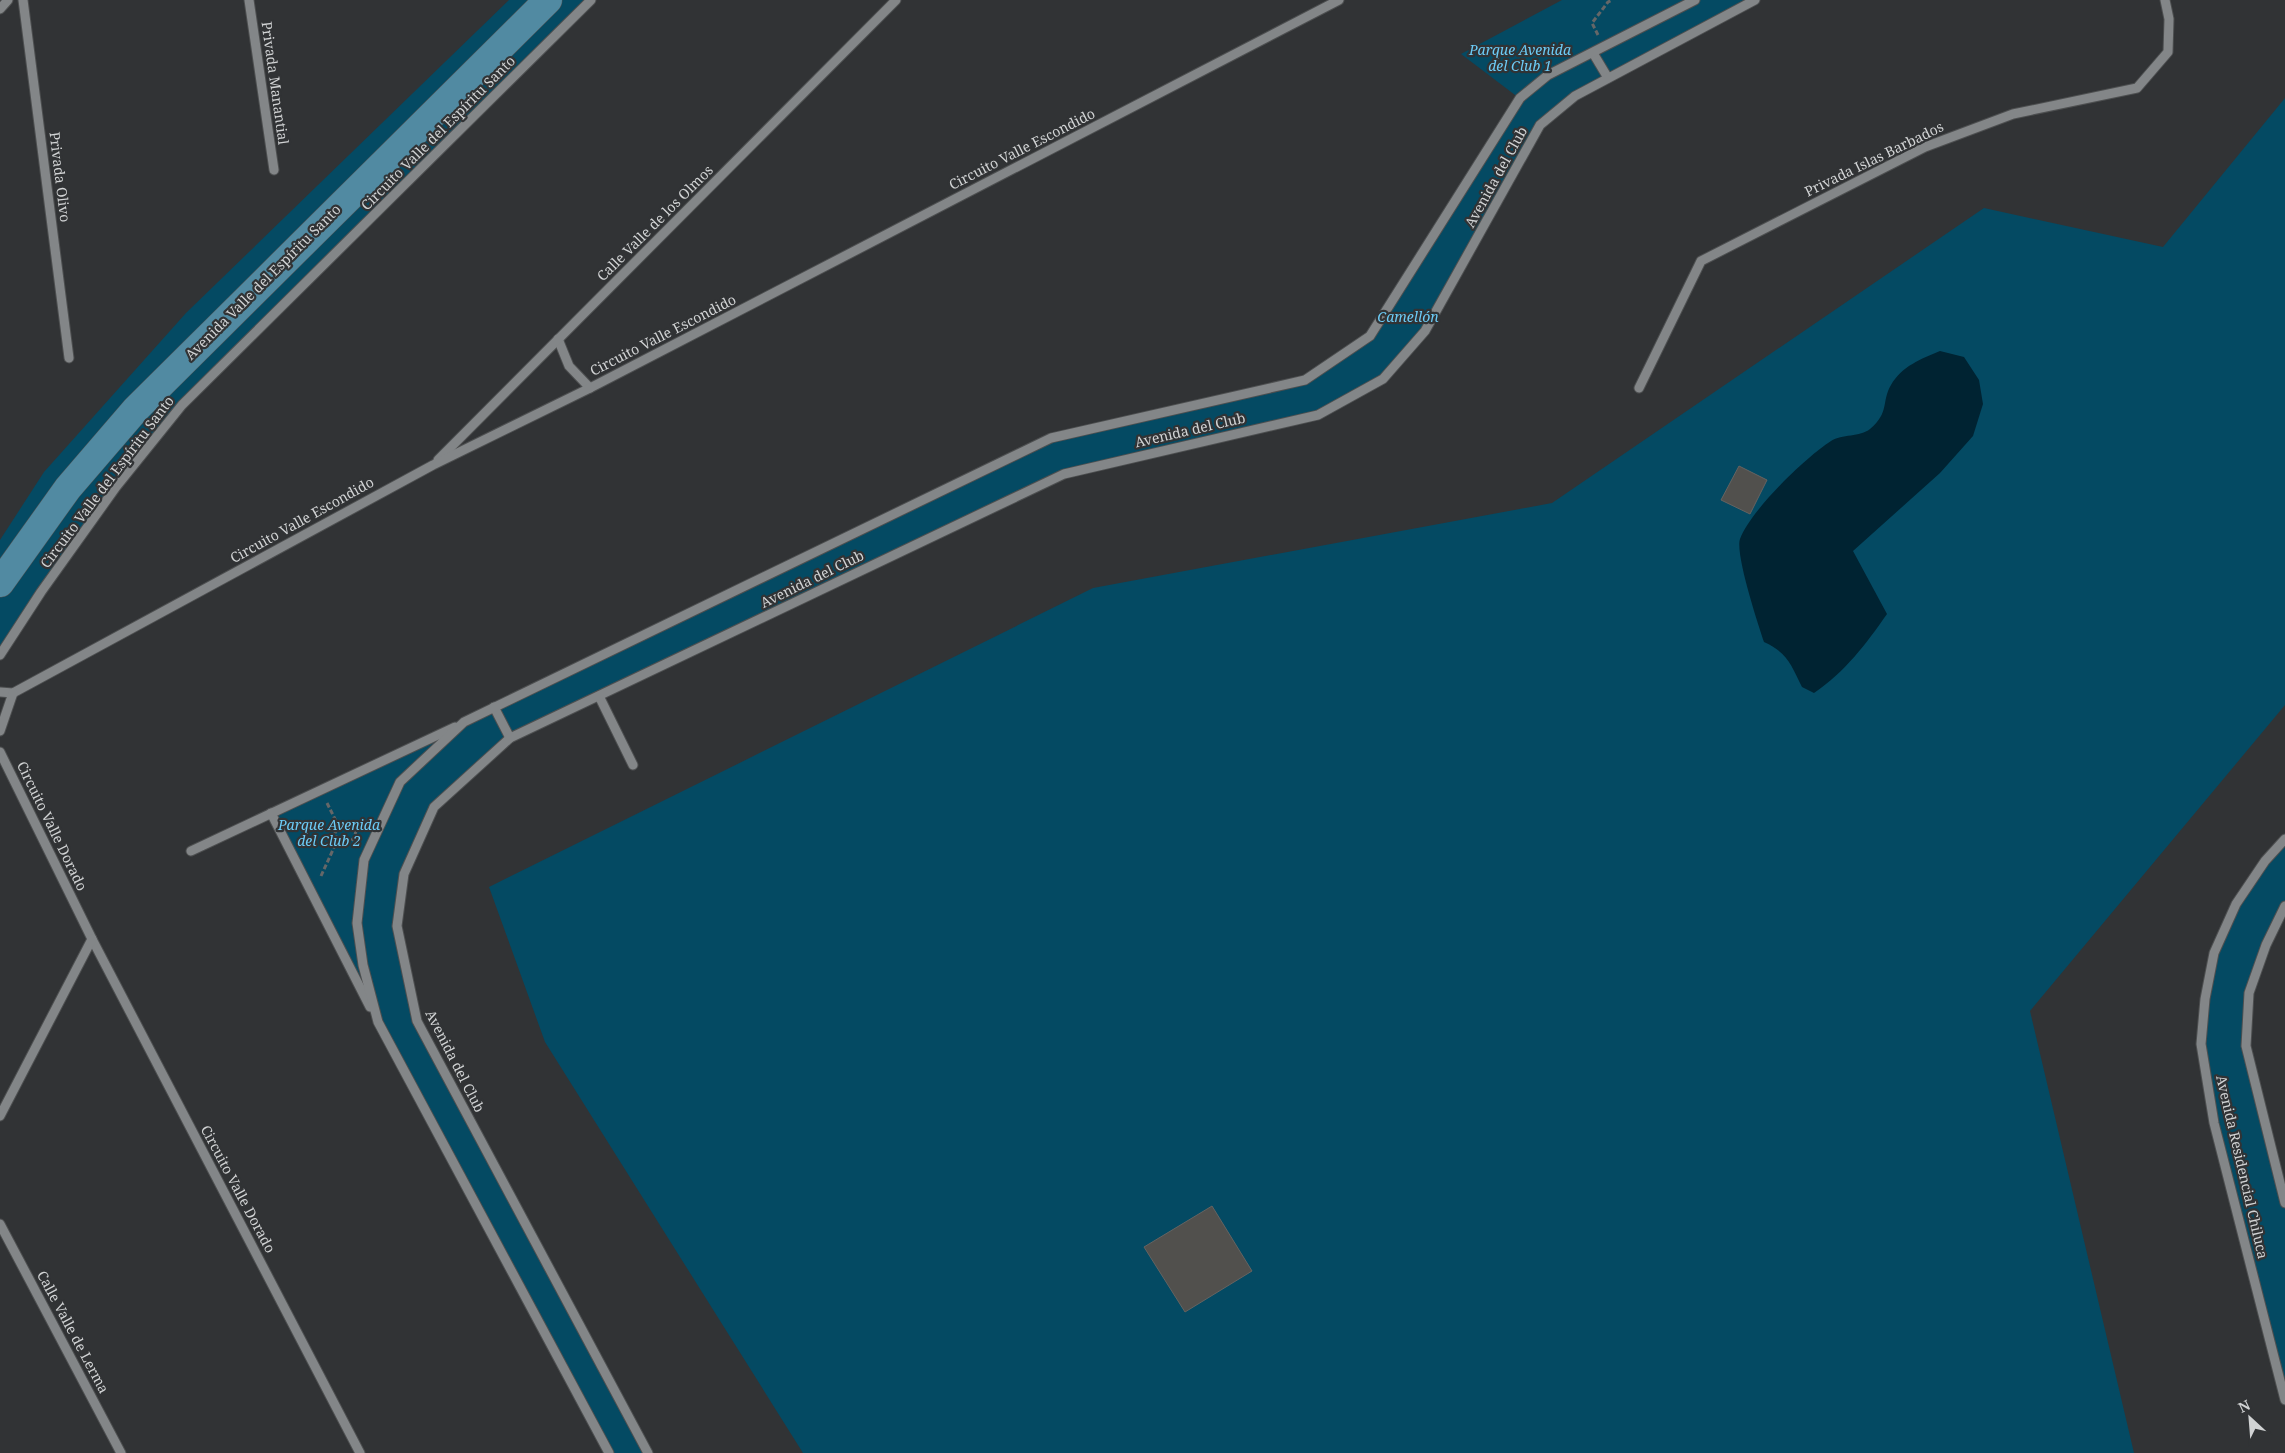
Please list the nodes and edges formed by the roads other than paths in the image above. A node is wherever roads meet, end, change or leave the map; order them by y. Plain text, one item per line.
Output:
1 (8, 0) edge
2 (23, 0) edge
3 (249, 0) edge
4 (548, 0) edge
5 (591, 0) edge
6 (896, 0) edge
7 (1339, 0) edge
8 (1695, 0) edge
9 (1756, 0) edge
10 (2165, 0) edge
11 (0, 9) edge
12 (1593, 53) junction
13 (1608, 78) junction
14 (274, 170) dead end
15 (558, 339) junction
16 (69, 358) dead end
17 (590, 388) junction
18 (1639, 388) dead end
19 (433, 465) junction
20 (0, 583) edge
21 (0, 655) edge
22 (0, 692) edge
23 (13, 693) junction
24 (599, 696) junction
25 (494, 707) junction
26 (464, 722) junction
27 (0, 731) edge
28 (510, 738) junction
29 (0, 752) edge
30 (633, 765) dead end
31 (270, 814) junction
32 (2285, 839) edge
33 (191, 851) dead end
34 (2285, 906) edge
35 (92, 939) junction
36 (378, 1022) junction
37 (0, 1116) edge
38 (2285, 1203) edge
39 (0, 1224) edge
40 (2285, 1400) edge
41 (121, 1453) edge
42 (360, 1453) edge
43 (610, 1453) edge
44 (648, 1453) edge

1 - 11 street
2 - 16 street, Privada Olivo
3 - 14 street, Privada Manantial
4 - 20 main road, Avenida Valle del Espíritu Santo
5 - 21 street, Circuito Valle del Espíritu Santo
6 - 15 street, Calle Valle de los Olmos
7 - 17 street, Circuito Valle Escondido
8 - 12 street, Avenida del Club
9 - 13 street, Avenida del Club
10 - 18 street, Privada Islas Barbados
12 - 13 street
12 - 25 street, Avenida del Club
13 - 24 street, Avenida del Club
15 - 17 street
15 - 19 street, Calle Valle de los Olmos
17 - 19 street, Circuito Valle Escondido
19 - 23 street, Circuito Valle Escondido
22 - 23 street
23 - 27 street
24 - 28 street, Avenida del Club
24 - 30 street
25 - 26 street, Avenida del Club
25 - 28 street
26 - 31 street, Avenida del Club
26 - 36 street, Avenida del Club
28 - 44 street, Avenida del Club
29 - 35 street, Circuito Valle Dorado
31 - 33 street, Avenida del Club
31 - 36 street, Avenida del Club
32 - 40 street, Avenida Residencial Chiluca
34 - 38 street
35 - 37 street
35 - 42 street, Circuito Valle Dorado
36 - 43 street, Avenida del Club
39 - 41 street, Calle Valle de Lerma

